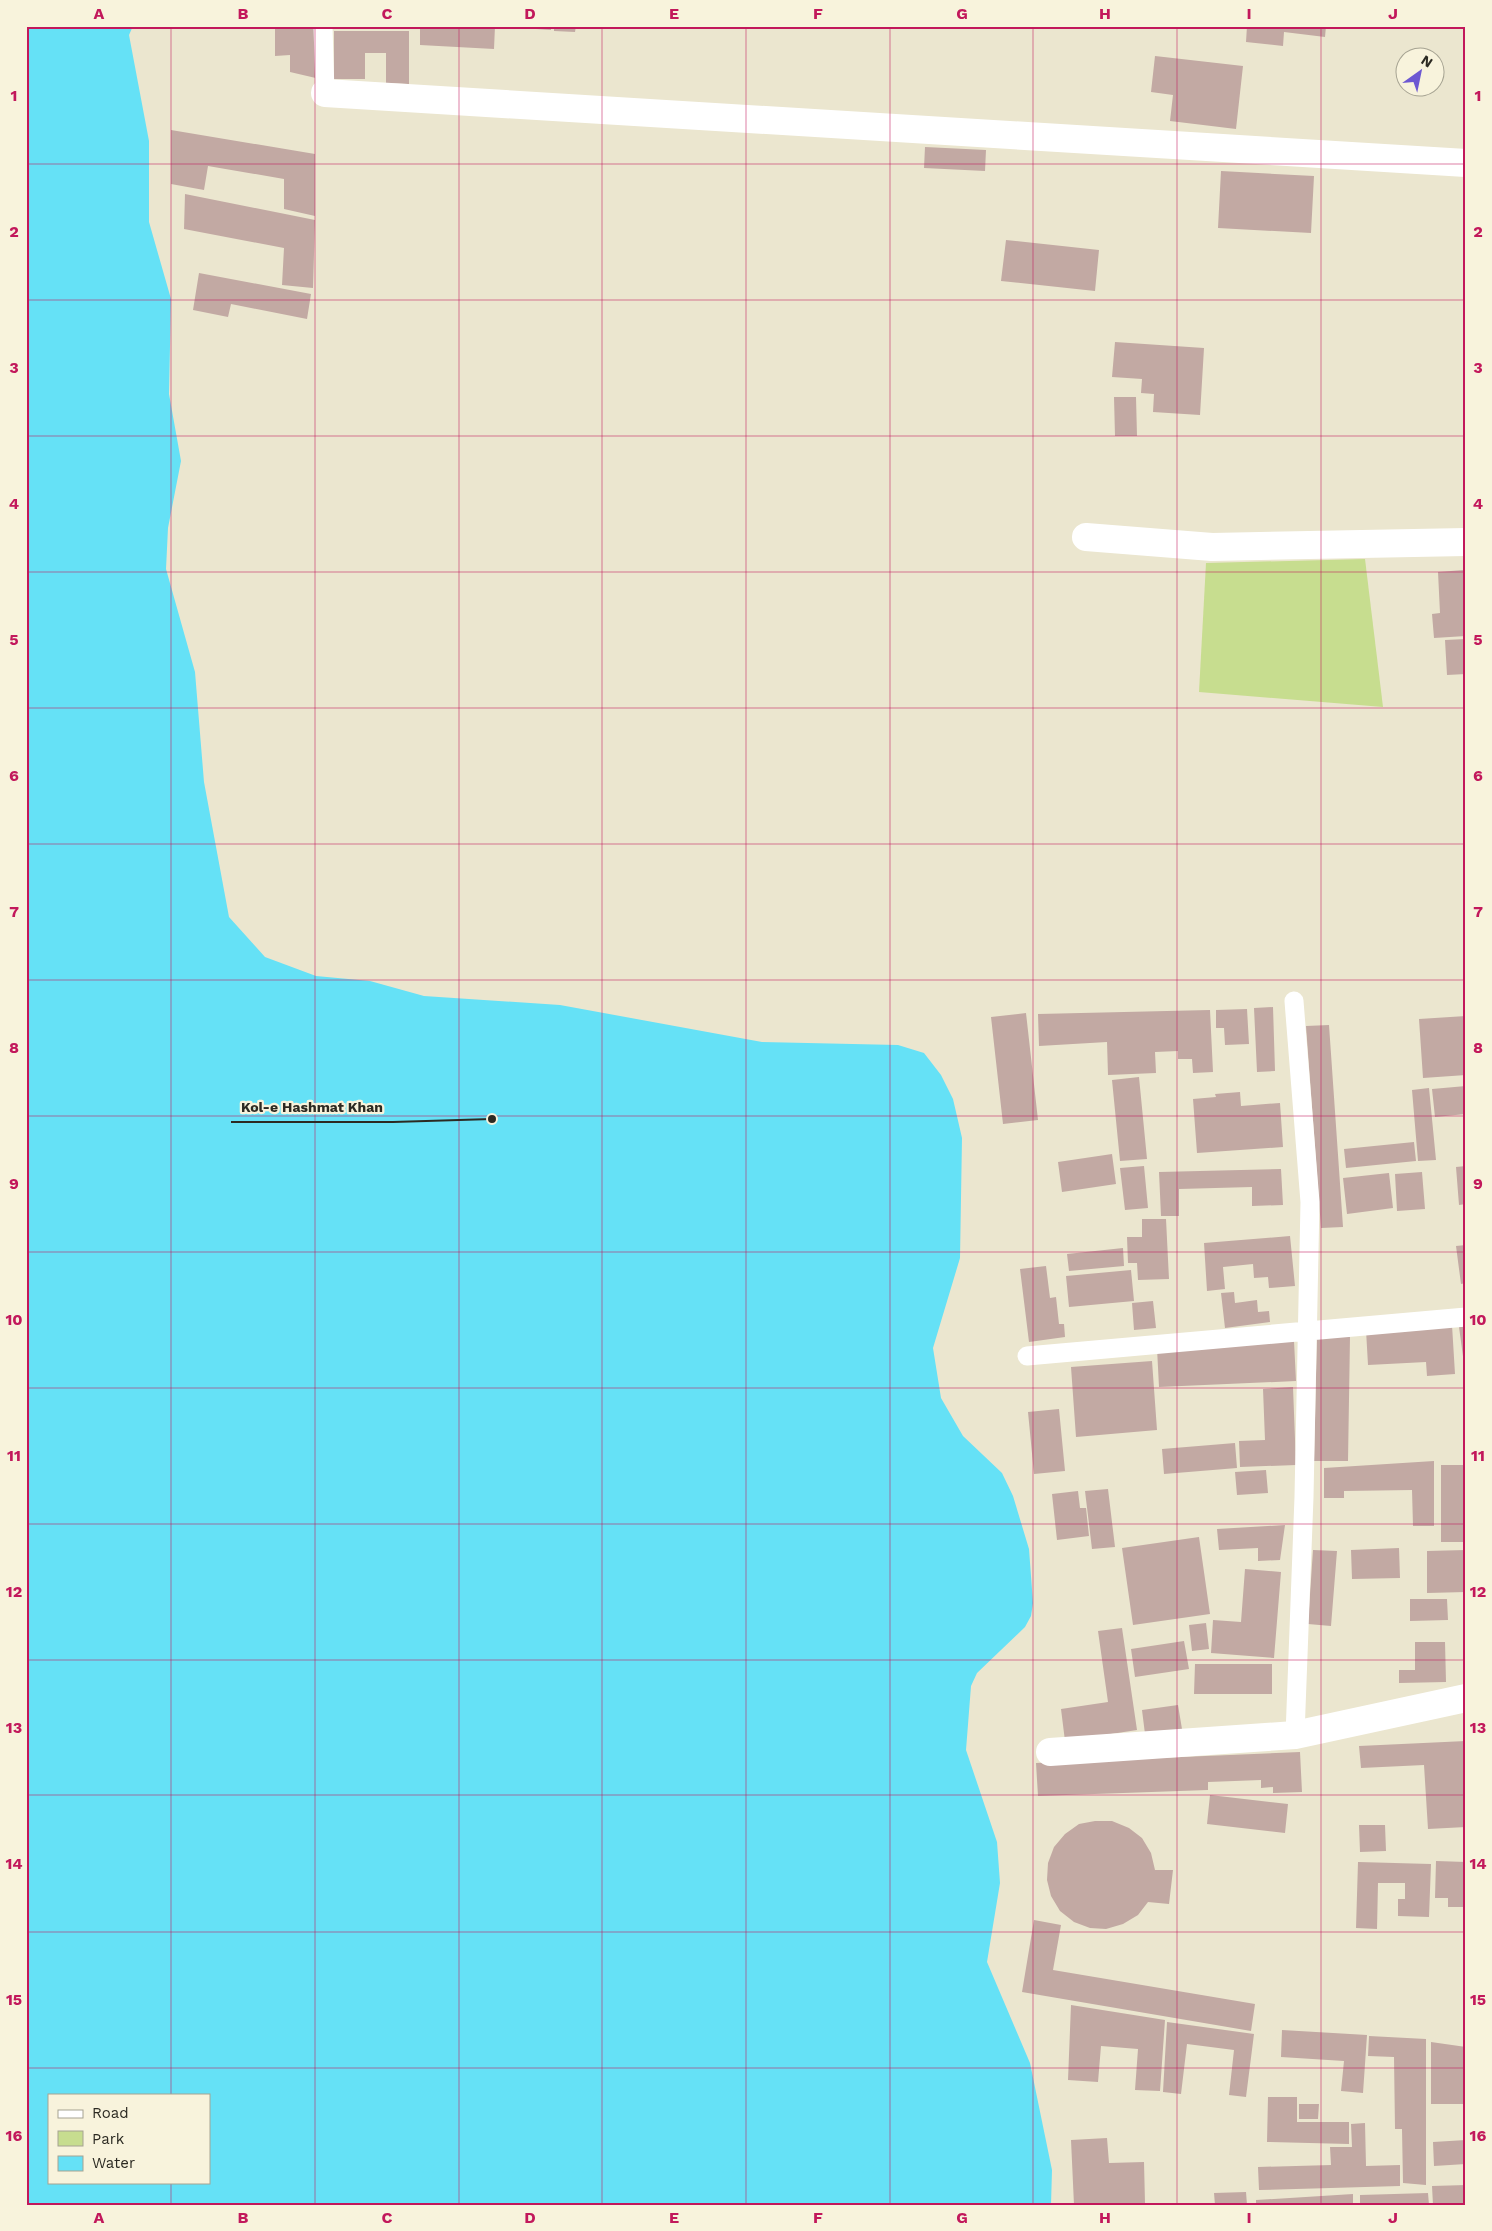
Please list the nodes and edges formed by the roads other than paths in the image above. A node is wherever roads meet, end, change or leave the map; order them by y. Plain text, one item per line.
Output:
1 (323, 26) edge
2 (325, 93) joint
3 (1466, 163) edge
4 (1086, 537) dead end
5 (1466, 542) edge
6 (1294, 1001) dead end
7 (1466, 1317) edge
8 (1306, 1332) junction
9 (1028, 1356) dead end
10 (1466, 1698) edge
11 (1295, 1735) junction
12 (1050, 1752) dead end

1 - 2 lane
2 - 3 street
4 - 5 street
6 - 8 lane
7 - 8 lane
8 - 9 lane
8 - 11 lane
10 - 11 street
11 - 12 street

